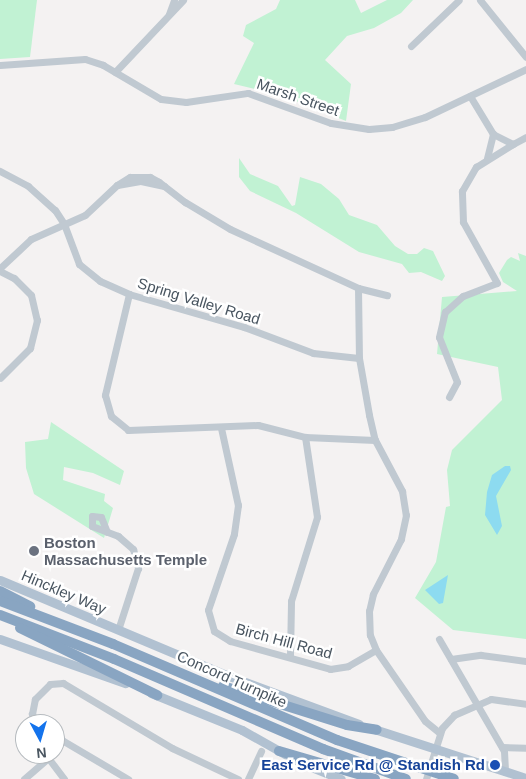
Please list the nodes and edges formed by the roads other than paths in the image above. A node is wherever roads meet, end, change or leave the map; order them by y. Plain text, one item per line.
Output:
1 (174, 0) edge
2 (183, 0) edge
3 (459, 0) edge
4 (480, 0) edge
5 (169, 14) junction
6 (411, 46) dead end
7 (526, 57) edge
8 (0, 65) edge
9 (526, 69) edge
10 (115, 72) junction
11 (470, 96) junction
12 (493, 134) junction
13 (526, 137) edge
14 (513, 144) junction
15 (487, 158) junction
16 (0, 172) edge
17 (64, 224) junction
18 (0, 270) edge
19 (358, 288) junction
20 (129, 294) junction
21 (387, 295) dead end
22 (360, 358) junction
23 (0, 378) edge
24 (449, 397) dead end
25 (221, 428) junction
26 (306, 437) junction
27 (375, 440) junction
28 (107, 532) dead end
29 (0, 580) edge
30 (0, 591) edge
31 (0, 601) edge
32 (0, 615) edge
33 (55, 620) junction
34 (118, 630) junction
35 (0, 639) edge
36 (439, 639) dead end
37 (376, 650) junction
38 (290, 655) junction
39 (451, 659) junction
40 (526, 661) edge
41 (200, 681) junction
42 (157, 695) junction
43 (476, 704) junction
44 (526, 704) edge
45 (32, 714) edge
46 (377, 730) junction
47 (440, 733) junction
48 (65, 742) edge
49 (502, 747) junction
50 (526, 748) edge
51 (261, 751) dead end
52 (279, 751) junction
53 (435, 751) junction
54 (42, 764) edge
55 (56, 764) edge
56 (505, 772) junction
57 (526, 778) edge
58 (24, 779) edge
59 (64, 779) edge
60 (128, 779) edge
61 (238, 779) edge
62 (248, 779) edge
63 (341, 779) edge
64 (375, 779) edge
65 (406, 779) edge
66 (426, 779) edge
67 (454, 779) edge

1 - 5 street
2 - 5 street
3 - 6 street
4 - 7 street
5 - 10 street
8 - 10 street, Marsh Street
9 - 11 street, Marsh Street
10 - 11 street, Marsh Street
11 - 12 street
12 - 14 street
12 - 15 street
13 - 14 street
14 - 15 street
15 - 24 street
16 - 17 street, Spring Valley Road
17 - 18 street
17 - 19 street
17 - 20 street, Spring Valley Road
18 - 23 street
19 - 21 street
19 - 22 street
20 - 22 street, Spring Valley Road
20 - 25 street
22 - 27 street
25 - 26 street
25 - 38 street, Birch Hill Road
26 - 27 street
26 - 38 street
27 - 37 street
28 - 34 street
29 - 34 main road, Hinckley Way
30 - 33 highway
31 - 33 highway, Concord Turnpike
32 - 42 highway
32 - 65 highway, Concord Turnpike
33 - 41 highway, Concord Turnpike
34 - 46 main road, Concord Turnpike
35 - 42 main road
36 - 39 street
37 - 38 street, Birch Hill Road
37 - 47 street
39 - 40 street
39 - 43 street
41 - 46 highway
41 - 67 highway, Concord Turnpike
42 - 52 main road
43 - 44 street
43 - 47 street
43 - 49 street
45 - 61 street
46 - 53 main road, Concord Turnpike
47 - 53 street
48 - 60 street
49 - 50 street
49 - 56 street
51 - 62 street
52 - 63 main road
52 - 64 highway
53 - 56 main road, Concord Turnpike
53 - 66 street
54 - 58 street
55 - 59 street
56 - 57 main road, Concord Turnpike

